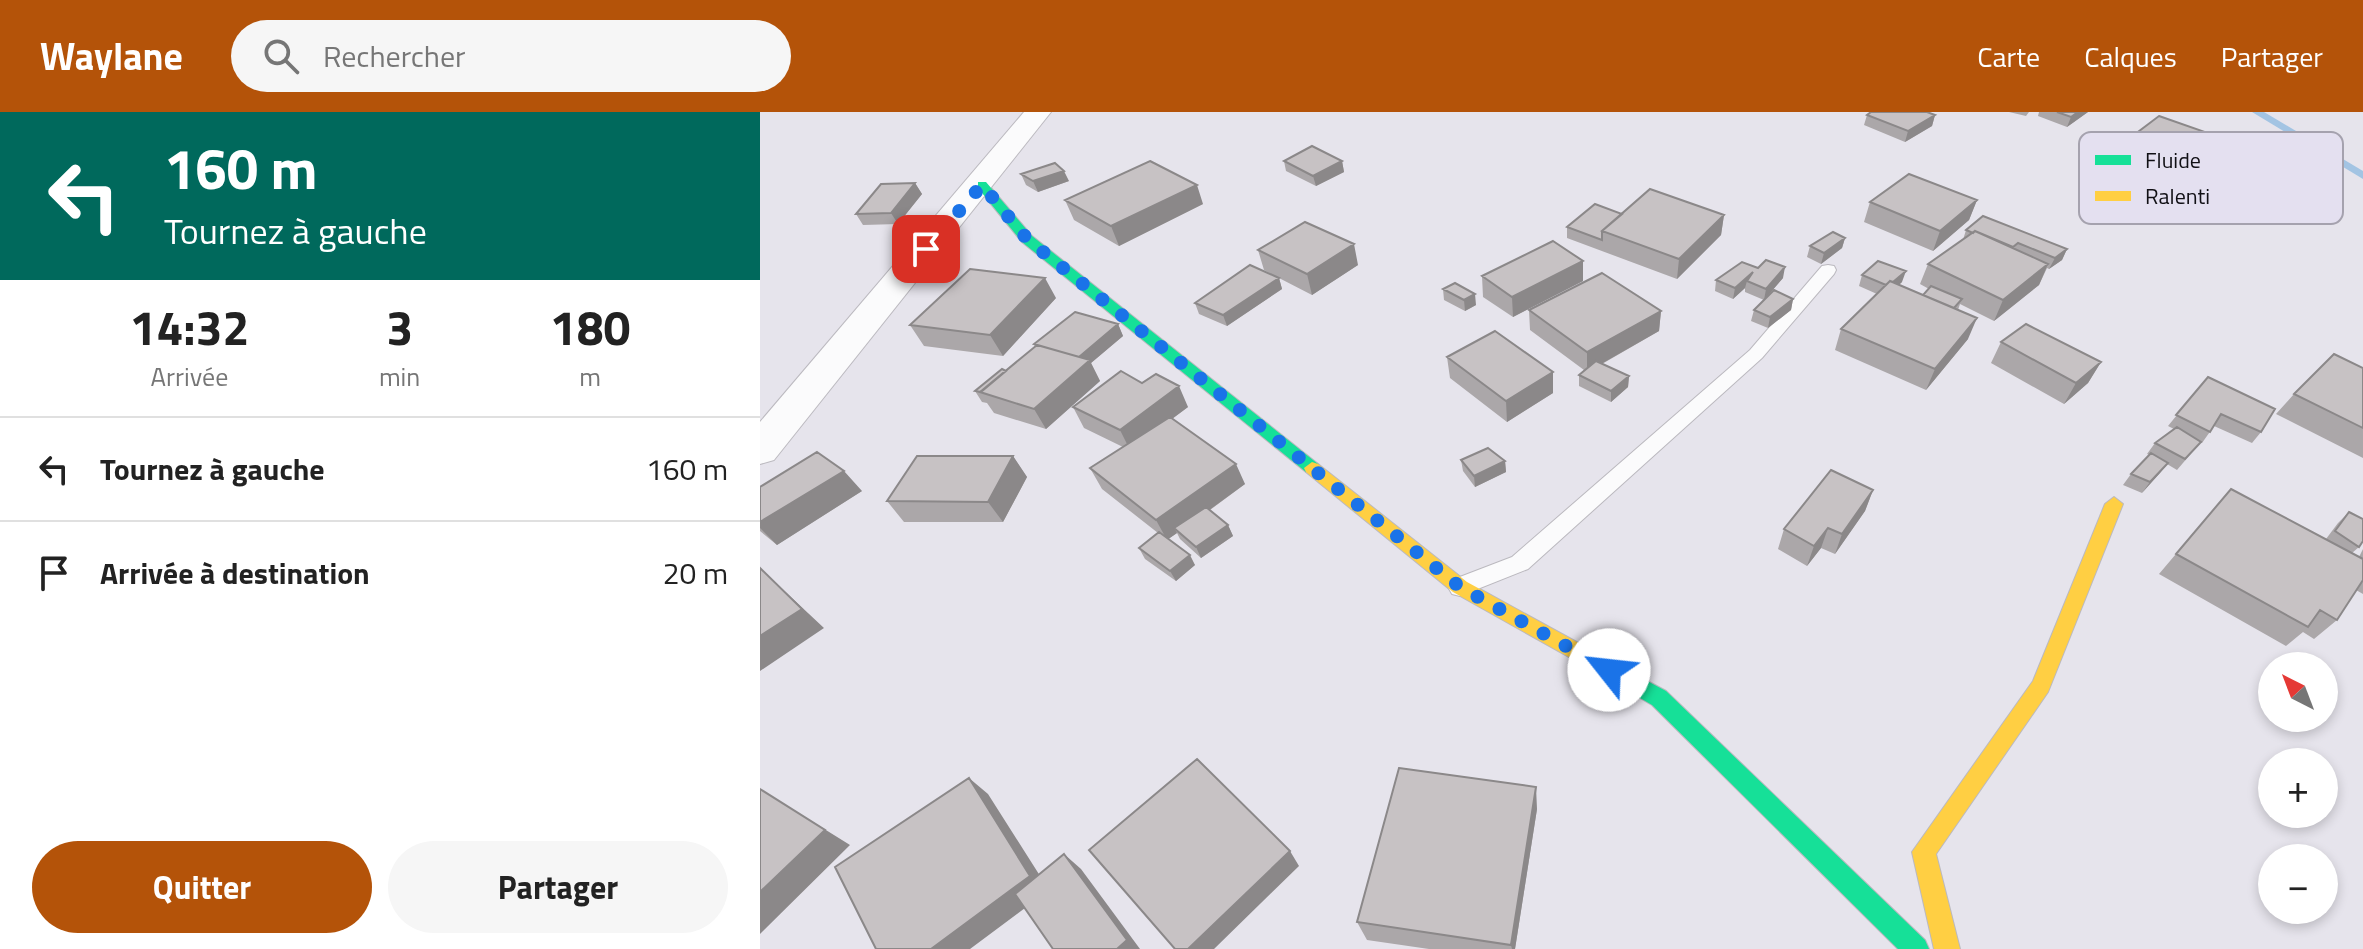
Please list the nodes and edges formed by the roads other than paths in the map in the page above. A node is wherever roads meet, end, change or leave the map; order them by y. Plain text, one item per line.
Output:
1 (1038, 112) edge
2 (982, 185) junction
3 (1828, 270) dead end
4 (760, 450) edge
5 (2114, 504) dead end
6 (1460, 587) junction
7 (1916, 949) edge
8 (1947, 949) edge

1 - 2 street
2 - 4 street
2 - 6 street
3 - 6 lane
5 - 8 street
6 - 7 street

